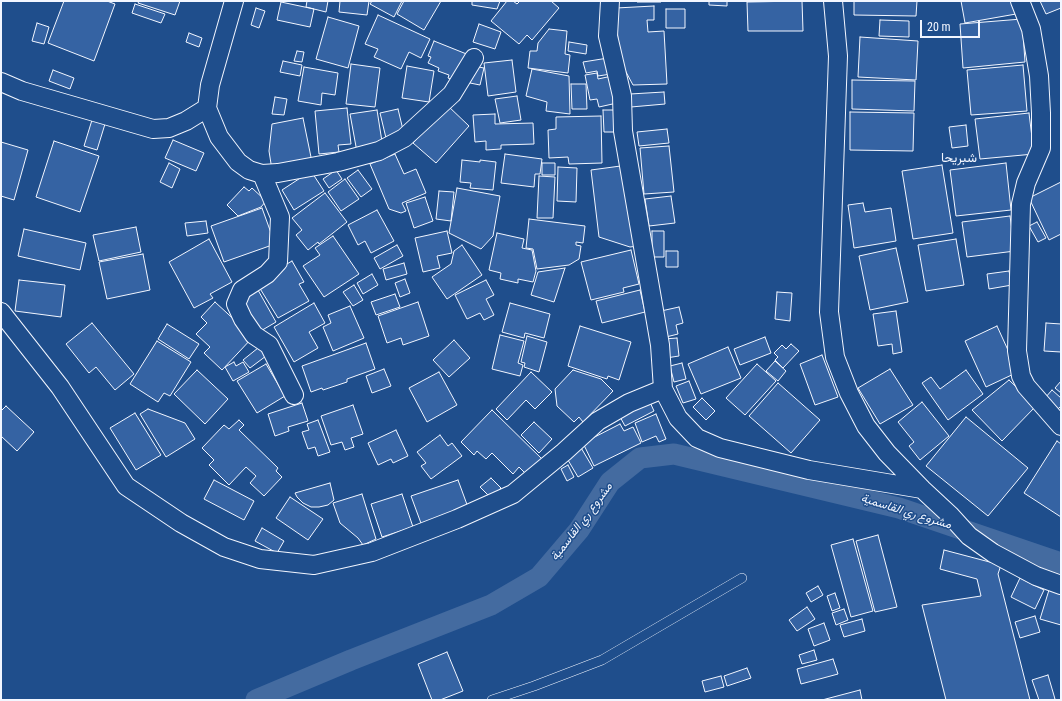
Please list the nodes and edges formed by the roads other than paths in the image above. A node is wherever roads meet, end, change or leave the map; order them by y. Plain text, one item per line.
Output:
1 (234, 1) edge
2 (610, 1) edge
3 (833, 1) edge
4 (1020, 1) edge
5 (474, 58) dead end
6 (1, 82) edge
7 (207, 108) junction
8 (262, 174) junction
9 (1, 312) edge
10 (663, 389) junction
11 (294, 395) dead end
12 (1061, 426) edge
13 (922, 489) junction
14 (742, 578) dead end
15 (1061, 585) edge
16 (492, 700) edge

1 - 7 street
2 - 10 street
3 - 13 street
4 - 12 street
5 - 8 street
6 - 7 street
7 - 8 street
8 - 11 street
9 - 10 street
10 - 13 street
13 - 15 street
14 - 16 lane

